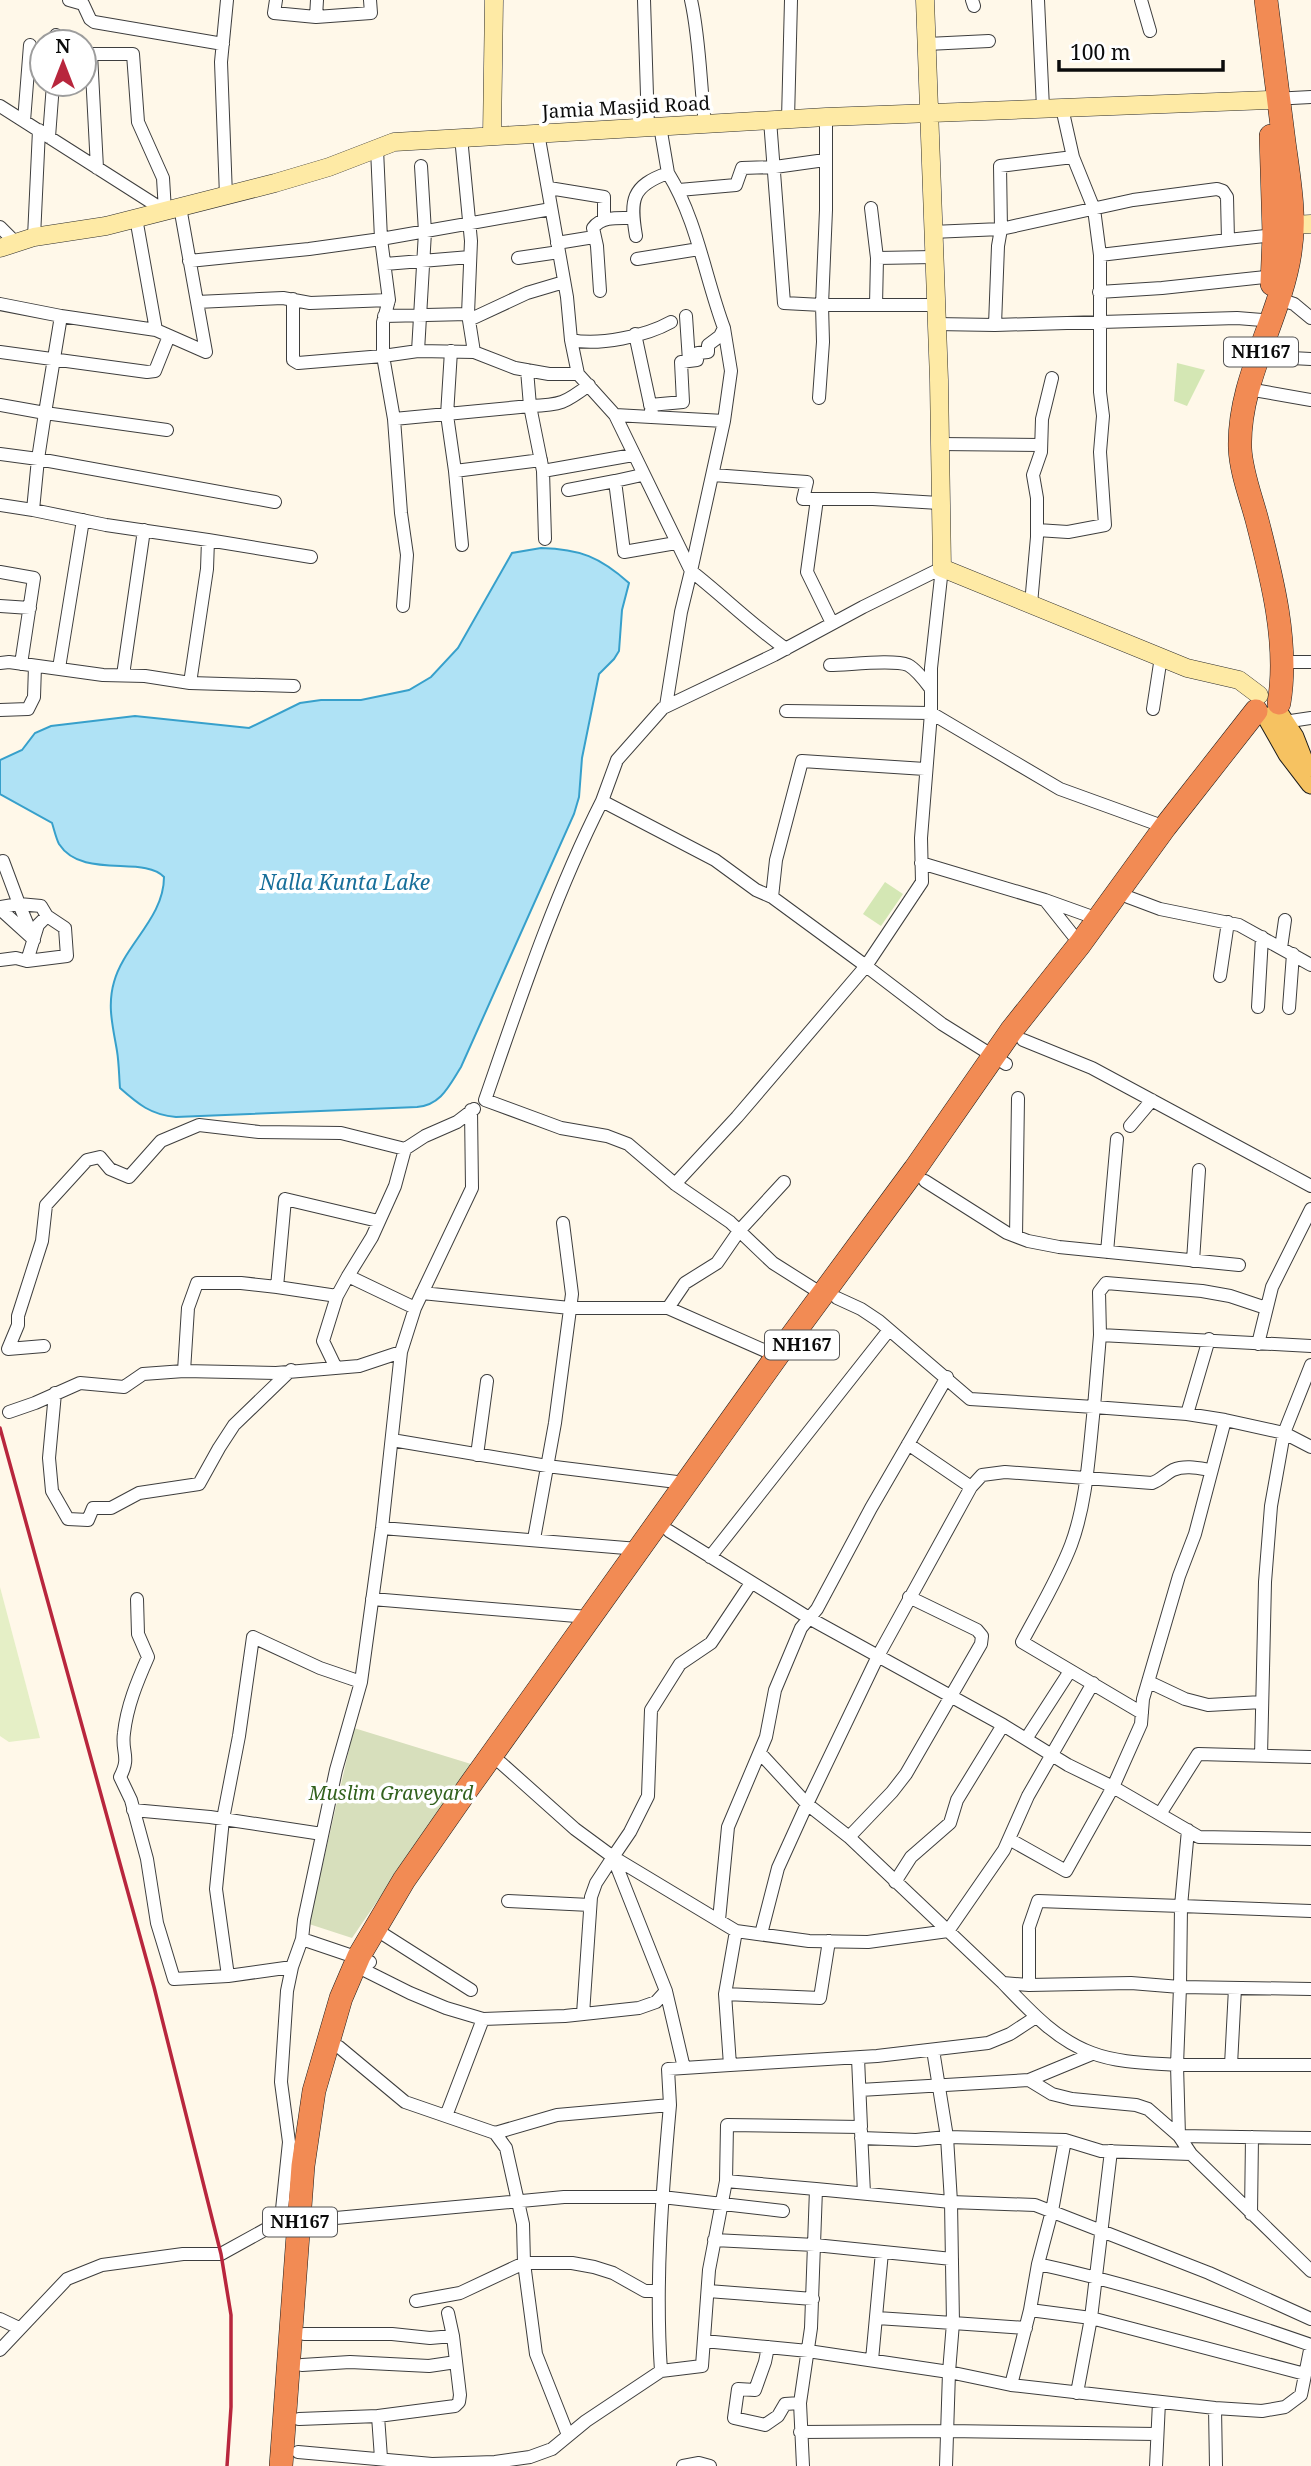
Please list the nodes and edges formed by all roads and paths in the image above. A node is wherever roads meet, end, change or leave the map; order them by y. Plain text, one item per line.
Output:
1 (69, 0) edge
2 (228, 0) edge
3 (276, 0) edge
4 (317, 0) edge
5 (370, 0) edge
6 (494, 0) edge
7 (644, 0) edge
8 (691, 0) edge
9 (791, 0) edge
10 (925, 0) edge
11 (1038, 0) edge
12 (1141, 0) edge
13 (1256, 0) edge
14 (1266, 0) edge
15 (316, 17) junction
16 (1150, 31) dead end
17 (989, 41) dead end
18 (223, 44) junction
19 (927, 44) junction
20 (28, 70) edge
21 (1311, 97) edge
22 (50, 98) edge
23 (1274, 99) junction
24 (0, 106) edge
25 (1042, 108) junction
26 (1062, 108) junction
27 (928, 113) junction
28 (826, 117) junction
29 (779, 120) junction
30 (24, 121) junction
31 (705, 124) junction
32 (654, 127) junction
33 (538, 133) junction
34 (44, 134) junction
35 (492, 135) junction
36 (461, 137) junction
37 (377, 149) junction
38 (1073, 157) junction
39 (825, 160) junction
40 (421, 166) dead end
41 (774, 167) junction
42 (97, 168) junction
43 (668, 173) junction
44 (549, 188) junction
45 (679, 190) junction
46 (226, 196) junction
47 (871, 208) dead end
48 (172, 209) junction
49 (551, 209) junction
50 (1094, 209) junction
51 (136, 218) junction
52 (633, 218) junction
53 (604, 219) junction
54 (469, 222) junction
55 (0, 227) edge
56 (1288, 228) edge
57 (1002, 229) junction
58 (425, 232) junction
59 (932, 232) junction
60 (636, 236) dead end
61 (34, 237) junction
62 (594, 237) junction
63 (381, 239) junction
64 (1228, 240) junction
65 (8, 245) edge
66 (558, 248) junction
67 (699, 249) junction
68 (1100, 255) junction
69 (470, 257) junction
70 (934, 257) junction
71 (518, 258) dead end
72 (877, 258) junction
73 (637, 259) dead end
74 (424, 260) junction
75 (189, 261) junction
76 (385, 264) junction
77 (1274, 276) junction
78 (564, 282) junction
79 (600, 291) dead end
80 (1099, 292) junction
81 (293, 299) junction
82 (1279, 299) junction
83 (389, 300) junction
84 (197, 302) junction
85 (0, 304) edge
86 (876, 305) junction
87 (936, 305) junction
88 (822, 306) junction
89 (61, 316) junction
90 (384, 316) junction
91 (422, 316) junction
92 (686, 316) dead end
93 (468, 317) junction
94 (1311, 318) edge
95 (1099, 320) junction
96 (1262, 320) junction
97 (671, 322) dead end
98 (936, 324) junction
99 (995, 324) junction
100 (724, 328) junction
101 (162, 333) junction
102 (635, 334) junction
103 (571, 340) junction
104 (1262, 349) junction
105 (418, 351) junction
106 (451, 351) junction
107 (0, 352) edge
108 (474, 352) junction
109 (383, 356) junction
110 (55, 359) junction
111 (1311, 359) edge
112 (689, 361) junction
113 (527, 370) junction
114 (578, 374) junction
115 (1052, 378) dead end
116 (589, 384) junction
117 (1248, 389) junction
118 (819, 398) dead end
119 (1311, 400) edge
120 (0, 405) edge
121 (530, 406) junction
122 (651, 411) junction
123 (45, 413) junction
124 (447, 415) junction
125 (615, 415) junction
126 (394, 419) junction
127 (724, 421) junction
128 (167, 430) dead end
129 (939, 444) junction
130 (1041, 444) junction
131 (0, 454) edge
132 (633, 455) junction
133 (38, 459) junction
134 (542, 465) junction
135 (455, 471) junction
136 (642, 475) junction
137 (713, 475) junction
138 (615, 481) junction
139 (568, 490) dead end
140 (817, 499) junction
141 (275, 502) dead end
142 (939, 503) junction
143 (0, 505) edge
144 (33, 510) junction
145 (83, 520) junction
146 (145, 530) junction
147 (1037, 530) junction
148 (545, 539) dead end
149 (208, 540) junction
150 (676, 543) junction
151 (462, 545) dead end
152 (311, 557) dead end
153 (942, 568) junction
154 (691, 571) junction
155 (0, 572) edge
156 (1031, 604) junction
157 (0, 606) edge
158 (403, 606) dead end
159 (30, 608) junction
160 (832, 623) junction
161 (786, 649) junction
162 (1161, 657) junction
163 (1282, 662) junction
164 (1311, 662) edge
165 (0, 663) edge
166 (21, 664) junction
167 (35, 666) junction
168 (830, 666) dead end
169 (59, 668) junction
170 (123, 675) junction
171 (190, 683) junction
172 (294, 686) dead end
173 (931, 689) junction
174 (666, 706) junction
175 (1269, 708) junction
176 (1153, 709) dead end
177 (0, 710) edge
178 (786, 711) dead end
179 (931, 713) junction
180 (1311, 718) edge
181 (925, 769) junction
182 (1310, 781) edge
183 (602, 800) junction
184 (1165, 827) junction
185 (921, 863) junction
186 (2, 868) edge
187 (772, 897) junction
188 (1128, 898) junction
189 (1045, 900) junction
190 (19, 904) junction
191 (0, 908) edge
192 (47, 916) junction
193 (1098, 919) junction
194 (1285, 920) dead end
195 (1227, 922) junction
196 (1262, 937) junction
197 (34, 940) junction
198 (1080, 944) junction
199 (1287, 951) junction
200 (0, 960) edge
201 (27, 961) junction
202 (1311, 965) edge
203 (866, 966) junction
204 (1220, 976) dead end
205 (1258, 1007) dead end
206 (1289, 1008) dead end
207 (1023, 1040) junction
208 (1000, 1060) junction
209 (1018, 1098) dead end
210 (485, 1100) junction
211 (1152, 1100) junction
212 (471, 1110) junction
213 (1130, 1126) dead end
214 (1117, 1139) dead end
215 (405, 1149) junction
216 (1199, 1170) dead end
217 (925, 1181) junction
218 (783, 1182) dead end
219 (675, 1184) junction
220 (1311, 1186) edge
221 (1311, 1209) edge
222 (378, 1221) junction
223 (563, 1223) dead end
224 (739, 1231) junction
225 (1016, 1236) junction
226 (1107, 1252) junction
227 (1193, 1261) junction
228 (1239, 1265) dead end
229 (348, 1276) junction
230 (277, 1287) junction
231 (422, 1293) junction
232 (337, 1296) junction
233 (829, 1296) junction
234 (415, 1308) junction
235 (570, 1308) junction
236 (668, 1308) junction
237 (1266, 1308) junction
238 (889, 1330) junction
239 (1100, 1335) junction
240 (1209, 1339) junction
241 (1258, 1344) junction
242 (44, 1346) dead end
243 (1311, 1346) edge
244 (401, 1352) junction
245 (777, 1356) junction
246 (1311, 1365) edge
247 (336, 1368) junction
248 (291, 1370) junction
249 (184, 1371) junction
250 (947, 1377) junction
251 (487, 1381) dead end
252 (55, 1393) junction
253 (1094, 1407) junction
254 (9, 1412) dead end
255 (1187, 1414) junction
256 (1225, 1420) junction
257 (1284, 1433) junction
258 (392, 1440) junction
259 (908, 1444) junction
260 (1311, 1447) edge
261 (477, 1455) junction
262 (547, 1466) junction
263 (1210, 1470) junction
264 (1086, 1477) junction
265 (685, 1483) junction
266 (971, 1487) junction
267 (382, 1528) junction
268 (668, 1531) junction
269 (534, 1539) junction
270 (638, 1549) junction
271 (710, 1557) junction
272 (751, 1583) junction
273 (909, 1597) junction
274 (137, 1599) dead end
275 (372, 1599) junction
276 (589, 1617) junction
277 (809, 1618) junction
278 (878, 1656) junction
279 (1070, 1671) junction
280 (361, 1682) junction
281 (1149, 1682) junction
282 (1093, 1683) junction
283 (951, 1697) junction
284 (1262, 1702) junction
285 (1142, 1713) junction
286 (1003, 1725) junction
287 (1026, 1739) junction
288 (760, 1753) junction
289 (1052, 1755) junction
290 (1261, 1756) junction
291 (1311, 1757) edge
292 (501, 1763) junction
293 (1113, 1787) junction
294 (807, 1804) junction
295 (133, 1810) junction
296 (1160, 1814) junction
297 (223, 1819) junction
298 (1188, 1830) junction
299 (322, 1834) junction
300 (849, 1837) junction
301 (1009, 1839) junction
302 (1311, 1839) edge
303 (613, 1857) junction
304 (895, 1882) junction
305 (508, 1901) dead end
306 (590, 1905) junction
307 (1181, 1906) junction
308 (1311, 1911) edge
309 (719, 1920) junction
310 (736, 1931) junction
311 (948, 1931) junction
312 (383, 1934) junction
313 (761, 1934) junction
314 (302, 1939) junction
315 (829, 1941) junction
316 (365, 1963) junction
317 (292, 1967) junction
318 (228, 1976) junction
319 (1003, 1983) junction
320 (1029, 1985) junction
321 (1180, 1987) junction
322 (1235, 1988) junction
323 (1311, 1989) edge
324 (471, 1990) dead end
325 (666, 1991) junction
326 (725, 1994) junction
327 (583, 2014) junction
328 (1036, 2017) junction
329 (482, 2019) junction
330 (339, 2048) junction
331 (933, 2050) junction
332 (1093, 2054) junction
333 (858, 2057) junction
334 (730, 2065) junction
335 (1177, 2065) junction
336 (1231, 2065) junction
337 (1311, 2065) edge
338 (684, 2068) junction
339 (1029, 2080) junction
340 (937, 2085) junction
341 (859, 2090) junction
342 (670, 2105) junction
343 (446, 2116) junction
344 (861, 2132) junction
345 (495, 2133) junction
346 (1179, 2136) junction
347 (947, 2137) junction
348 (1252, 2137) junction
349 (1311, 2138) edge
350 (1065, 2140) junction
351 (1111, 2151) junction
352 (1191, 2154) junction
353 (726, 2181) junction
354 (817, 2189) junction
355 (864, 2193) junction
356 (662, 2197) junction
357 (951, 2202) junction
358 (518, 2203) junction
359 (722, 2203) junction
360 (783, 2211) dead end
361 (1052, 2211) junction
362 (1251, 2214) junction
363 (298, 2217) junction
364 (1101, 2231) junction
365 (713, 2240) junction
366 (815, 2245) junction
367 (882, 2252) junction
368 (952, 2259) junction
369 (524, 2263) junction
370 (1038, 2264) junction
371 (1311, 2271) edge
372 (1096, 2276) junction
373 (658, 2291) junction
374 (708, 2291) junction
375 (813, 2299) junction
376 (415, 2301) dead end
377 (1030, 2309) junction
378 (448, 2313) dead end
379 (877, 2318) junction
380 (1091, 2318) junction
381 (0, 2319) edge
382 (1311, 2319) edge
383 (953, 2323) junction
384 (19, 2328) junction
385 (1026, 2328) junction
386 (303, 2333) junction
387 (453, 2336) junction
388 (704, 2341) junction
389 (1311, 2345) edge
390 (768, 2347) junction
391 (0, 2350) edge
392 (808, 2351) junction
393 (872, 2360) junction
394 (456, 2362) junction
395 (302, 2365) junction
396 (661, 2371) junction
397 (948, 2372) junction
398 (1305, 2374) junction
399 (1011, 2385) junction
400 (1077, 2393) junction
401 (1306, 2397) edge
402 (1158, 2402) junction
403 (800, 2403) junction
404 (1215, 2408) junction
405 (378, 2416) junction
406 (299, 2419) junction
407 (946, 2431) junction
408 (800, 2432) junction
409 (1156, 2434) junction
410 (568, 2435) junction
411 (381, 2458) junction
412 (292, 2461) edge
413 (468, 2464) edge
414 (433, 2465) edge
415 (683, 2466) edge
416 (710, 2466) edge
417 (803, 2466) edge
418 (946, 2466) edge
419 (1156, 2466) edge
420 (1216, 2466) edge

1 - 18 street
2 - 18 street
3 - 15 street
4 - 15 street
5 - 15 street
6 - 35 street
7 - 32 street
8 - 31 street
9 - 29 street
10 - 19 street
11 - 25 street
12 - 16 street
13 - 23 highway, NH167
14 - 23 highway, NH167
17 - 19 street
18 - 46 street
19 - 27 street
20 - 30 street
21 - 23 street, Jamia Masjid Road
22 - 34 street
23 - 26 street, Jamia Masjid Road
23 - 56 highway, NH167
24 - 30 street
25 - 26 street, Jamia Masjid Road
25 - 27 street, Jamia Masjid Road
26 - 38 street
27 - 28 street, Jamia Masjid Road
27 - 59 street
28 - 29 street, Jamia Masjid Road
28 - 39 street
29 - 31 street, Jamia Masjid Road
29 - 41 street
30 - 34 street
31 - 32 street, Jamia Masjid Road
32 - 33 street, Jamia Masjid Road
32 - 43 street
33 - 35 street, Jamia Masjid Road
33 - 44 street
34 - 42 street
34 - 61 street
35 - 36 street, Jamia Masjid Road
36 - 37 street, Jamia Masjid Road
36 - 54 street
37 - 46 street, Jamia Masjid Road
37 - 63 street
38 - 50 street
38 - 57 street
39 - 41 street
39 - 88 street
40 - 58 street
41 - 45 street
41 - 88 street
42 - 48 street
42 - 48 street
43 - 45 street
43 - 52 street
44 - 49 street
44 - 53 street
45 - 67 street
46 - 48 street, Jamia Masjid Road
47 - 72 street
48 - 51 street, Jamia Masjid Road
48 - 75 street
49 - 54 street
49 - 66 street
50 - 57 street
50 - 64 street
50 - 68 street
51 - 61 street, Jamia Masjid Road
51 - 101 street
52 - 53 street
52 - 60 street
53 - 62 street
54 - 58 street
54 - 69 street
55 - 65 street
56 - 64 street
56 - 77 highway, NH167
56 - 82 highway, NH167
57 - 59 street
57 - 99 street
58 - 63 street
58 - 74 street
59 - 70 street
61 - 65 street, Jamia Masjid Road
62 - 66 street
62 - 79 street
63 - 75 street
63 - 76 street
64 - 68 street
66 - 71 street
66 - 78 street
67 - 73 street
67 - 100 street
68 - 80 street
69 - 74 street
69 - 93 street
70 - 72 street
70 - 87 street
72 - 86 street
74 - 76 street
74 - 91 street
75 - 84 street
76 - 83 street
77 - 80 street
77 - 96 highway, NH167
78 - 93 street
78 - 103 street
80 - 95 street
81 - 83 street
81 - 84 street
81 - 109 street
82 - 94 street
82 - 104 highway, NH167
83 - 90 street
84 - 101 street
85 - 89 street
86 - 87 street
86 - 88 street
87 - 98 street
88 - 118 street
89 - 101 street
89 - 110 street
90 - 91 street
90 - 109 street
91 - 93 street
91 - 105 street
92 - 112 street
93 - 108 street
95 - 96 street
95 - 99 street
95 - 147 street
96 - 175 highway, NH167
97 - 102 street
98 - 99 street
98 - 129 street
100 - 112 street
100 - 127 street
101 - 110 street
102 - 103 street
102 - 122 street
103 - 114 street
104 - 111 street
104 - 117 highway, NH167
105 - 106 street
105 - 109 street
106 - 108 street
106 - 124 street
107 - 110 street
108 - 113 street
109 - 126 street
110 - 123 street
112 - 122 street
113 - 114 street
113 - 121 street
114 - 116 street
115 - 130 street
116 - 121 street
116 - 125 street
117 - 119 street
117 - 163 highway, NH167
120 - 123 street
121 - 124 street
121 - 134 street
122 - 125 street
122 - 127 street
123 - 128 street
123 - 133 street
124 - 126 street
124 - 135 street
125 - 132 street
126 - 158 street
127 - 137 street
129 - 130 street
129 - 142 street
130 - 147 street
131 - 133 street
132 - 134 street
132 - 136 street
133 - 141 street
133 - 144 street
134 - 135 street
134 - 148 street
135 - 151 street
136 - 138 street
136 - 150 street
137 - 140 street
137 - 154 street
138 - 139 street
138 - 150 street
140 - 142 street
140 - 160 street
142 - 153 street
143 - 144 street
144 - 145 street
145 - 146 street
145 - 169 street
146 - 149 street
146 - 170 street
147 - 156 street
149 - 152 street
149 - 171 street
150 - 154 street
153 - 156 street
153 - 160 street
153 - 173 street
154 - 161 street
154 - 174 street
155 - 159 street
156 - 162 street
157 - 159 street
159 - 166 street
160 - 161 street
161 - 174 street
162 - 175 street
162 - 176 street
163 - 164 street
163 - 175 highway, NH167
165 - 166 street
166 - 167 street
167 - 169 street
167 - 177 street
168 - 173 street
169 - 170 street
170 - 171 street
171 - 172 street
173 - 179 street
174 - 183 street
175 - 180 street
175 - 182 main road
175 - 184 highway, NH167
175 - 188 highway, NH167
178 - 179 street
179 - 181 street
179 - 184 street
181 - 185 street
181 - 187 street
183 - 187 street
183 - 210 street
184 - 193 highway, NH167
185 - 189 street
185 - 203 street
186 - 190 street
187 - 203 street
188 - 195 street
188 - 207 highway, NH167
189 - 193 street
189 - 198 street
190 - 191 street
190 - 192 street
190 - 197 street
191 - 197 street
192 - 197 street
192 - 201 street
193 - 198 highway, NH167
194 - 199 street
195 - 196 street
195 - 204 street
196 - 199 street
196 - 205 street
197 - 201 street
198 - 208 highway, NH167
199 - 202 street
199 - 206 street
200 - 201 street
203 - 208 street
203 - 219 street
207 - 208 highway, NH167
207 - 211 street
208 - 217 highway, NH167
208 - 233 highway, NH167
209 - 225 street
210 - 212 street
210 - 219 street
211 - 213 street
211 - 220 street
212 - 215 street
212 - 231 street
214 - 226 street
215 - 222 street
215 - 242 street
216 - 227 street
217 - 225 street
217 - 233 highway, NH167
218 - 224 street
219 - 224 street
221 - 237 street
222 - 229 street
222 - 230 street
223 - 235 street
224 - 233 street
224 - 236 street
225 - 226 street
226 - 227 street
227 - 228 street
229 - 232 street
229 - 234 street
230 - 232 street
230 - 249 street
231 - 234 street
231 - 235 street
232 - 247 street
233 - 238 street
233 - 245 highway, NH167
233 - 268 highway, NH167
234 - 244 street
235 - 236 street
235 - 262 street
236 - 245 street
237 - 239 street
237 - 241 street
238 - 250 street
238 - 271 street
239 - 240 street
239 - 253 street
240 - 241 street
240 - 255 street
241 - 243 street
244 - 247 street
244 - 258 street
245 - 265 highway, NH167
246 - 257 street
247 - 248 street
248 - 249 street
248 - 252 street
249 - 252 street
250 - 253 street
250 - 259 street
251 - 261 street
252 - 254 street
253 - 255 street
253 - 264 street
255 - 256 street
256 - 257 street
256 - 263 street
257 - 260 street
257 - 284 street
258 - 261 street
258 - 267 street
259 - 266 street
259 - 277 street
261 - 262 street
262 - 265 street
262 - 269 street
263 - 264 street
263 - 281 street
264 - 266 street
264 - 279 street
265 - 270 highway, NH167
266 - 273 street
267 - 269 street
267 - 275 street
268 - 271 street
268 - 292 highway, NH167
269 - 270 street
270 - 276 highway, NH167
271 - 272 street
272 - 277 street
272 - 303 street
273 - 278 street
273 - 283 street
274 - 295 street
275 - 276 street
275 - 280 street
276 - 316 highway, NH167
277 - 278 street
277 - 288 street
278 - 283 street
278 - 294 street
279 - 282 street
279 - 287 street
280 - 297 street
280 - 299 street
281 - 284 street
281 - 285 street
282 - 285 street
282 - 289 street
283 - 286 street
283 - 300 street
284 - 290 street
285 - 293 street
286 - 287 street
286 - 304 street
287 - 289 street
288 - 294 street
288 - 309 street
289 - 293 street
289 - 301 street
290 - 291 street
290 - 296 street
292 - 303 street
292 - 312 highway, NH167
293 - 296 street
293 - 301 street
294 - 300 street
294 - 313 street
295 - 297 street
295 - 318 street
296 - 298 street
297 - 299 street
297 - 318 street
298 - 302 street
298 - 307 street
299 - 314 street
300 - 304 street
301 - 311 street
303 - 306 street
303 - 309 street
303 - 325 street
304 - 311 street
305 - 306 street
306 - 327 street
307 - 308 street
307 - 320 street
307 - 321 street
309 - 310 street
310 - 313 street
310 - 326 street
311 - 315 street
311 - 319 street
312 - 316 highway, NH167
312 - 324 street
313 - 315 street
314 - 316 street
314 - 317 street
315 - 326 street
316 - 329 street
316 - 330 highway, NH167
316 - 363 highway, NH167
317 - 318 street
317 - 363 street
319 - 320 street
319 - 328 street
320 - 321 street
321 - 322 street
321 - 335 street
322 - 323 street
322 - 336 street
325 - 327 street
325 - 338 street
326 - 334 street
327 - 329 street
328 - 331 street
328 - 332 street
329 - 343 street
330 - 343 street
330 - 363 highway, NH167
331 - 333 street
331 - 340 street
332 - 335 street
332 - 339 street
333 - 334 street
333 - 341 street
334 - 338 street
335 - 336 street
335 - 346 street
336 - 337 street
338 - 342 street
339 - 340 street
339 - 346 street
340 - 341 street
340 - 347 street
341 - 344 street
342 - 345 street
342 - 356 street
343 - 345 street
344 - 347 street
344 - 353 street
344 - 355 street
345 - 358 street
346 - 348 street
346 - 352 street
347 - 350 street
347 - 357 street
348 - 349 street
348 - 362 street
350 - 351 street
350 - 361 street
351 - 352 street
351 - 364 street
352 - 362 street
353 - 354 street
353 - 359 street
354 - 355 street
354 - 366 street
355 - 357 street
356 - 358 street
356 - 359 street
356 - 373 street
357 - 361 street
357 - 368 street
358 - 363 street
358 - 369 street
359 - 360 street
359 - 365 street
361 - 364 street
361 - 370 street
362 - 371 street
363 - 384 street
363 - 386 highway, NH167
363 - 412 highway, NH167
364 - 372 street
364 - 382 street
365 - 366 street
365 - 374 street
366 - 367 street
366 - 375 street
367 - 368 street
367 - 379 street
368 - 383 street
369 - 373 street
369 - 376 street
369 - 410 street
370 - 372 street
370 - 377 street
372 - 380 street
372 - 389 street
373 - 396 street
374 - 375 street
374 - 388 street
375 - 392 street
377 - 380 street
377 - 385 street
378 - 387 street
379 - 383 street
379 - 393 street
380 - 398 street
380 - 400 street
381 - 384 street
383 - 385 street
383 - 397 street
384 - 391 street
385 - 399 street
386 - 387 street
386 - 395 highway, NH167
387 - 394 street
388 - 390 street
388 - 396 street
389 - 398 street
390 - 392 street
390 - 403 street
392 - 393 street
392 - 403 street
393 - 397 street
394 - 395 street
394 - 405 street
395 - 406 highway, NH167
396 - 410 street
397 - 399 street
397 - 407 street
398 - 401 street
399 - 400 street
400 - 402 street
401 - 404 street
402 - 404 street
402 - 409 street
403 - 408 street
404 - 420 street
405 - 406 street
405 - 411 street
406 - 412 highway, NH167
407 - 408 street
407 - 409 street
407 - 418 street
408 - 417 street
409 - 419 street
410 - 413 street
411 - 412 street
411 - 414 street
413 - 414 street
415 - 416 street

